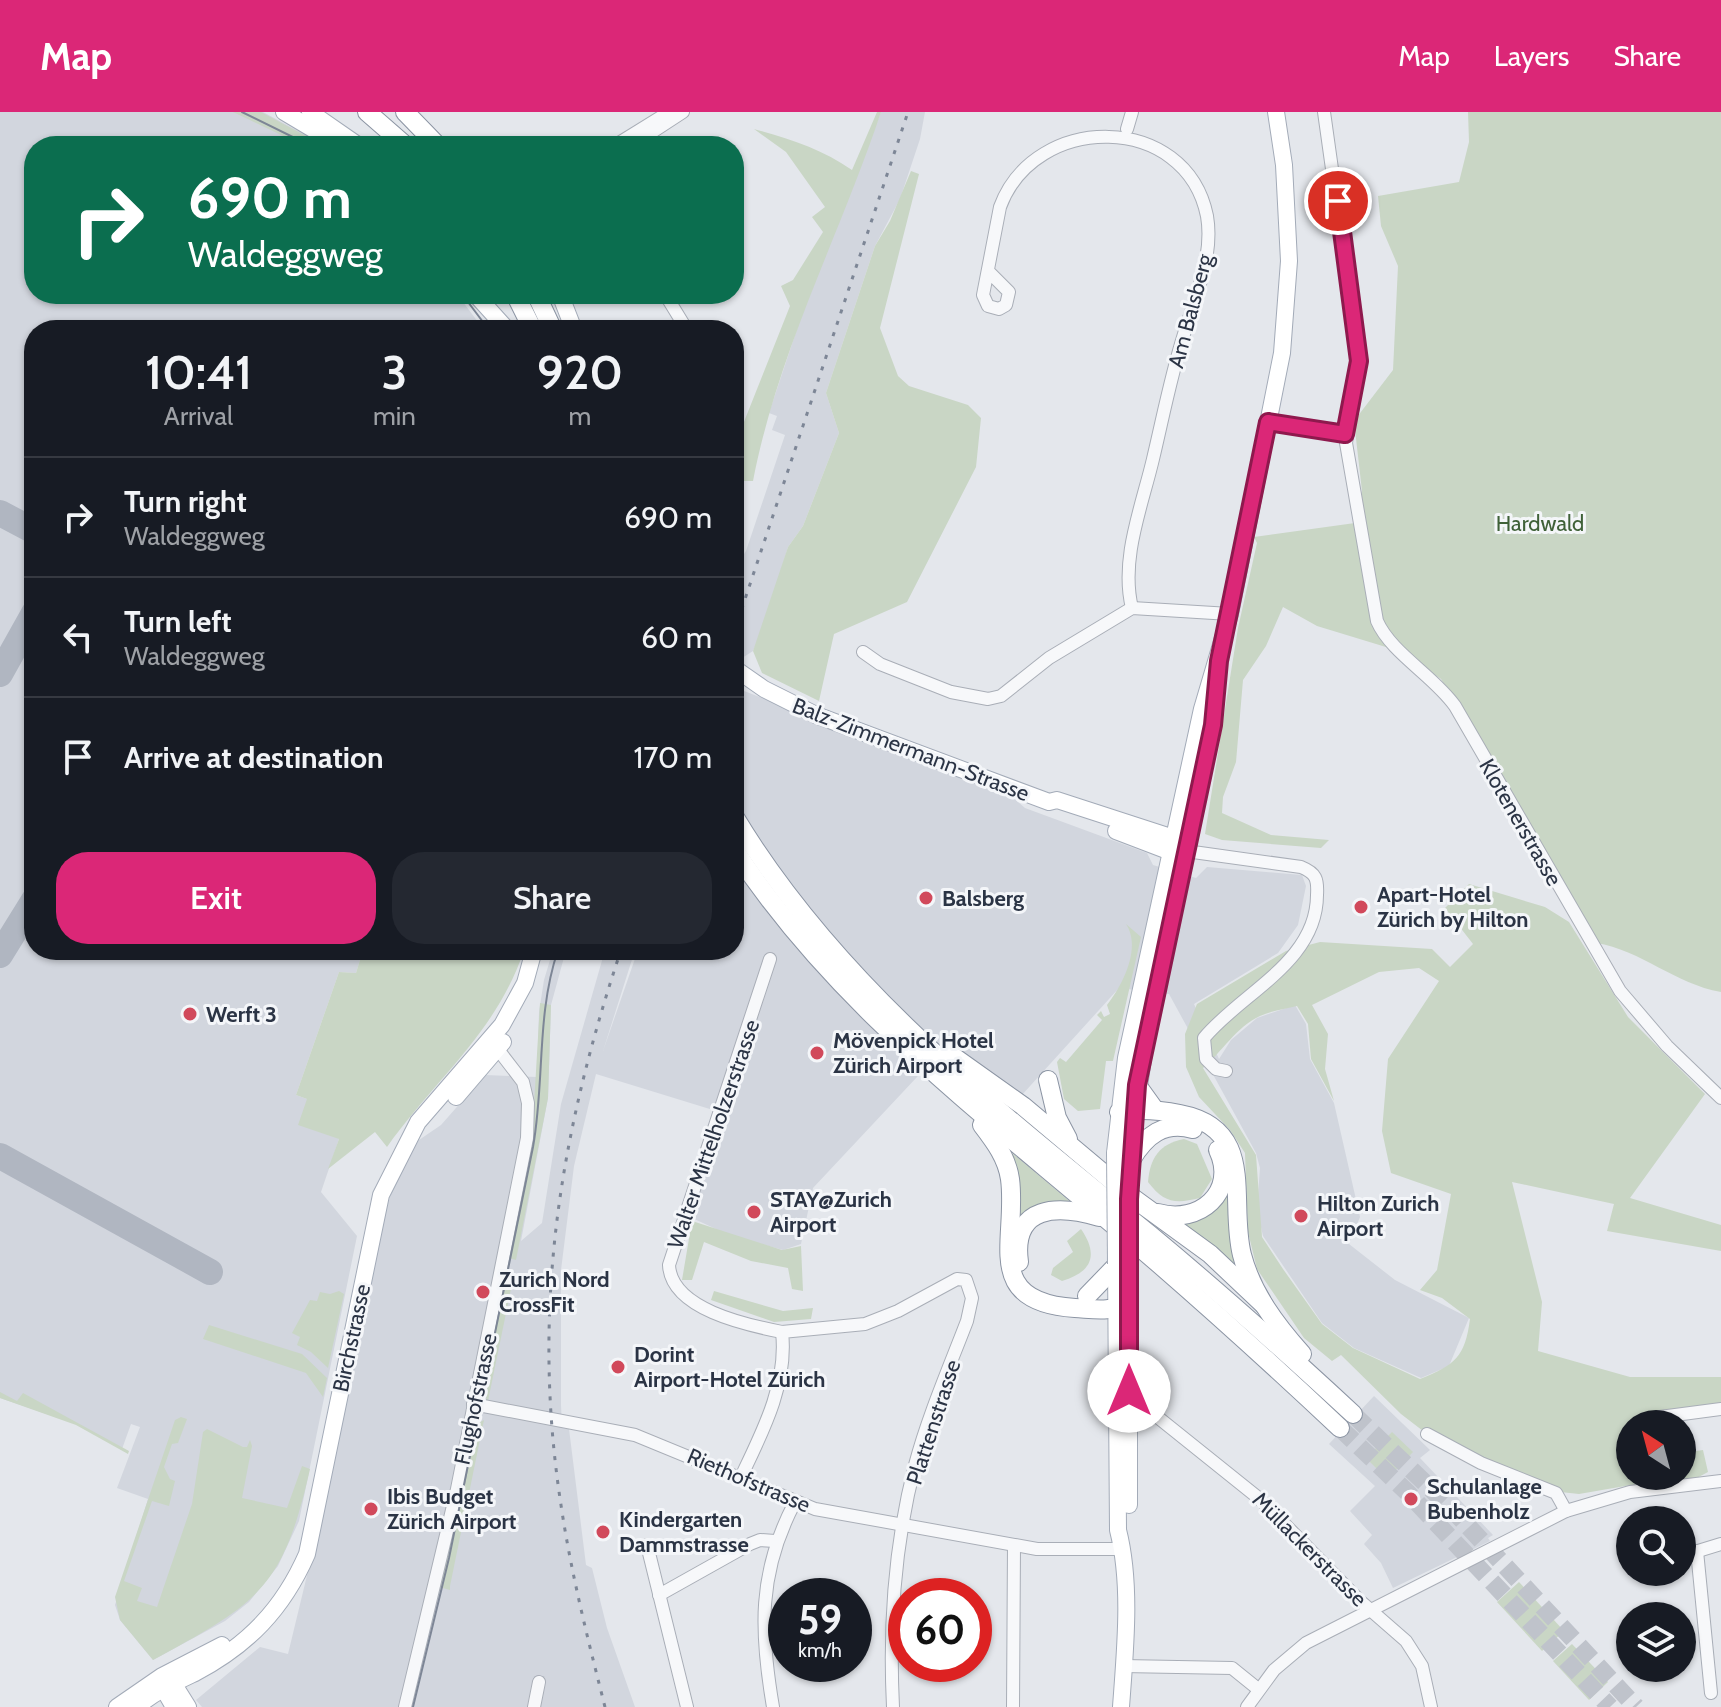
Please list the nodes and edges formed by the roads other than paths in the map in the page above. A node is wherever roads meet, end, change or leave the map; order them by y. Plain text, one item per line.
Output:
1 (284, 112) edge
2 (310, 112) edge
3 (367, 112) edge
4 (384, 112) edge
5 (405, 112) edge
6 (669, 112) edge
7 (683, 112) edge
8 (1132, 112) edge
9 (1276, 112) edge
10 (1324, 112) edge
11 (1127, 129) junction
12 (324, 136) edge
13 (345, 136) edge
14 (395, 136) edge
15 (407, 136) edge
16 (428, 136) edge
17 (630, 136) edge
18 (646, 136) edge
19 (988, 271) dead end
20 (484, 304) edge
21 (498, 320) edge
22 (1268, 422) junction
23 (1345, 434) junction
24 (1132, 608) junction
25 (1230, 614) junction
26 (863, 652) dead end
27 (744, 674) edge
28 (744, 830) edge
29 (1177, 847) junction
30 (744, 862) edge
31 (770, 959) dead end
32 (531, 960) edge
33 (540, 960) edge
34 (882, 1006) junction
35 (494, 1045) junction
36 (1226, 1071) dead end
37 (1137, 1085) junction
38 (1721, 1098) edge
39 (963, 1099) junction
40 (1023, 1106) junction
41 (1155, 1110) junction
42 (1129, 1114) junction
43 (1172, 1125) junction
44 (1079, 1154) junction
45 (1125, 1159) junction
46 (1151, 1211) junction
47 (1107, 1219) junction
48 (1120, 1268) junction
49 (1087, 1296) junction
50 (1120, 1303) junction
51 (1264, 1305) junction
52 (782, 1332) junction
53 (473, 1404) junction
54 (1721, 1409) edge
55 (1696, 1412) edge
56 (1155, 1415) dead end
57 (1349, 1418) junction
58 (1427, 1434) dead end
59 (740, 1479) junction
60 (1721, 1481) edge
61 (794, 1504) junction
62 (1566, 1511) junction
63 (904, 1523) junction
64 (308, 1539) junction
65 (775, 1541) junction
66 (1721, 1544) edge
67 (647, 1545) dead end
68 (1014, 1545) junction
69 (1123, 1549) junction
70 (659, 1595) junction
71 (1371, 1610) junction
72 (1123, 1666) junction
73 (196, 1672) junction
74 (539, 1682) dead end
75 (166, 1683) junction
76 (1258, 1689) junction
77 (1711, 1693) dead end
78 (117, 1707) edge
79 (138, 1707) edge
80 (171, 1707) edge
81 (189, 1707) edge
82 (405, 1707) edge
83 (534, 1707) edge
84 (687, 1707) edge
85 (773, 1707) edge
86 (893, 1707) edge
87 (1013, 1707) edge
88 (1121, 1707) edge
89 (1247, 1707) edge
90 (1431, 1707) edge

1 - 12 main road
2 - 13 main road
3 - 14 highway
4 - 15 highway
5 - 16 highway
6 - 17 street
7 - 18 street
8 - 11 street
9 - 22 main road
10 - 23 street
11 - 19 street
11 - 24 street, Am Balsberg
20 - 21 main road
22 - 23 street
22 - 25 main road
23 - 38 street, Klotenerstrasse
24 - 25 street
24 - 26 street
25 - 29 main road
27 - 29 main road, Balz-Zimmermann-Strasse
28 - 34 highway
29 - 36 street
29 - 37 main road
29 - 42 main road
30 - 39 highway
31 - 52 street, Walter Mittelholzerstrasse
32 - 35 main road
33 - 35 main road
34 - 40 highway
34 - 57 highway
35 - 53 street, Flughofstrasse
35 - 64 main road, Birchstrasse
37 - 41 highway
37 - 42 main road
39 - 47 highway
39 - 50 highway
40 - 44 highway
40 - 44 highway
41 - 42 highway
41 - 51 highway
42 - 43 highway
42 - 45 main road
43 - 45 highway
43 - 46 highway
44 - 46 highway
45 - 48 main road, bridge
46 - 51 highway
47 - 49 highway
47 - 57 highway
48 - 49 highway
48 - 50 main road
49 - 50 highway
50 - 69 main road
51 - 57 highway
52 - 59 street
52 - 63 street, Plattenstrasse
53 - 59 street, Riethofstrasse
53 - 82 street, Flughofstrasse
54 - 55 street
56 - 71 street, Müllackerstrasse
58 - 62 street
59 - 61 street, Riethofstrasse
60 - 62 street
61 - 63 street, Riethofstrasse
61 - 65 street
62 - 71 street
63 - 68 street, Riethofstrasse
63 - 86 street, Plattenstrasse
64 - 73 main road, Birchstrasse
64 - 75 main road, Birchstrasse
65 - 70 street
65 - 85 street
66 - 77 street
67 - 70 street
68 - 69 street, Riethofstrasse
68 - 87 street
69 - 72 main road
70 - 84 street
71 - 76 street
71 - 90 street, Müllackerstrasse
72 - 76 street
72 - 88 main road
73 - 75 main road, Birchstrasse
73 - 81 main road
74 - 83 street
75 - 78 main road, Birchstrasse
75 - 79 main road, Birchstrasse
75 - 80 main road
75 - 81 main road
76 - 89 street
79 - 80 main road

